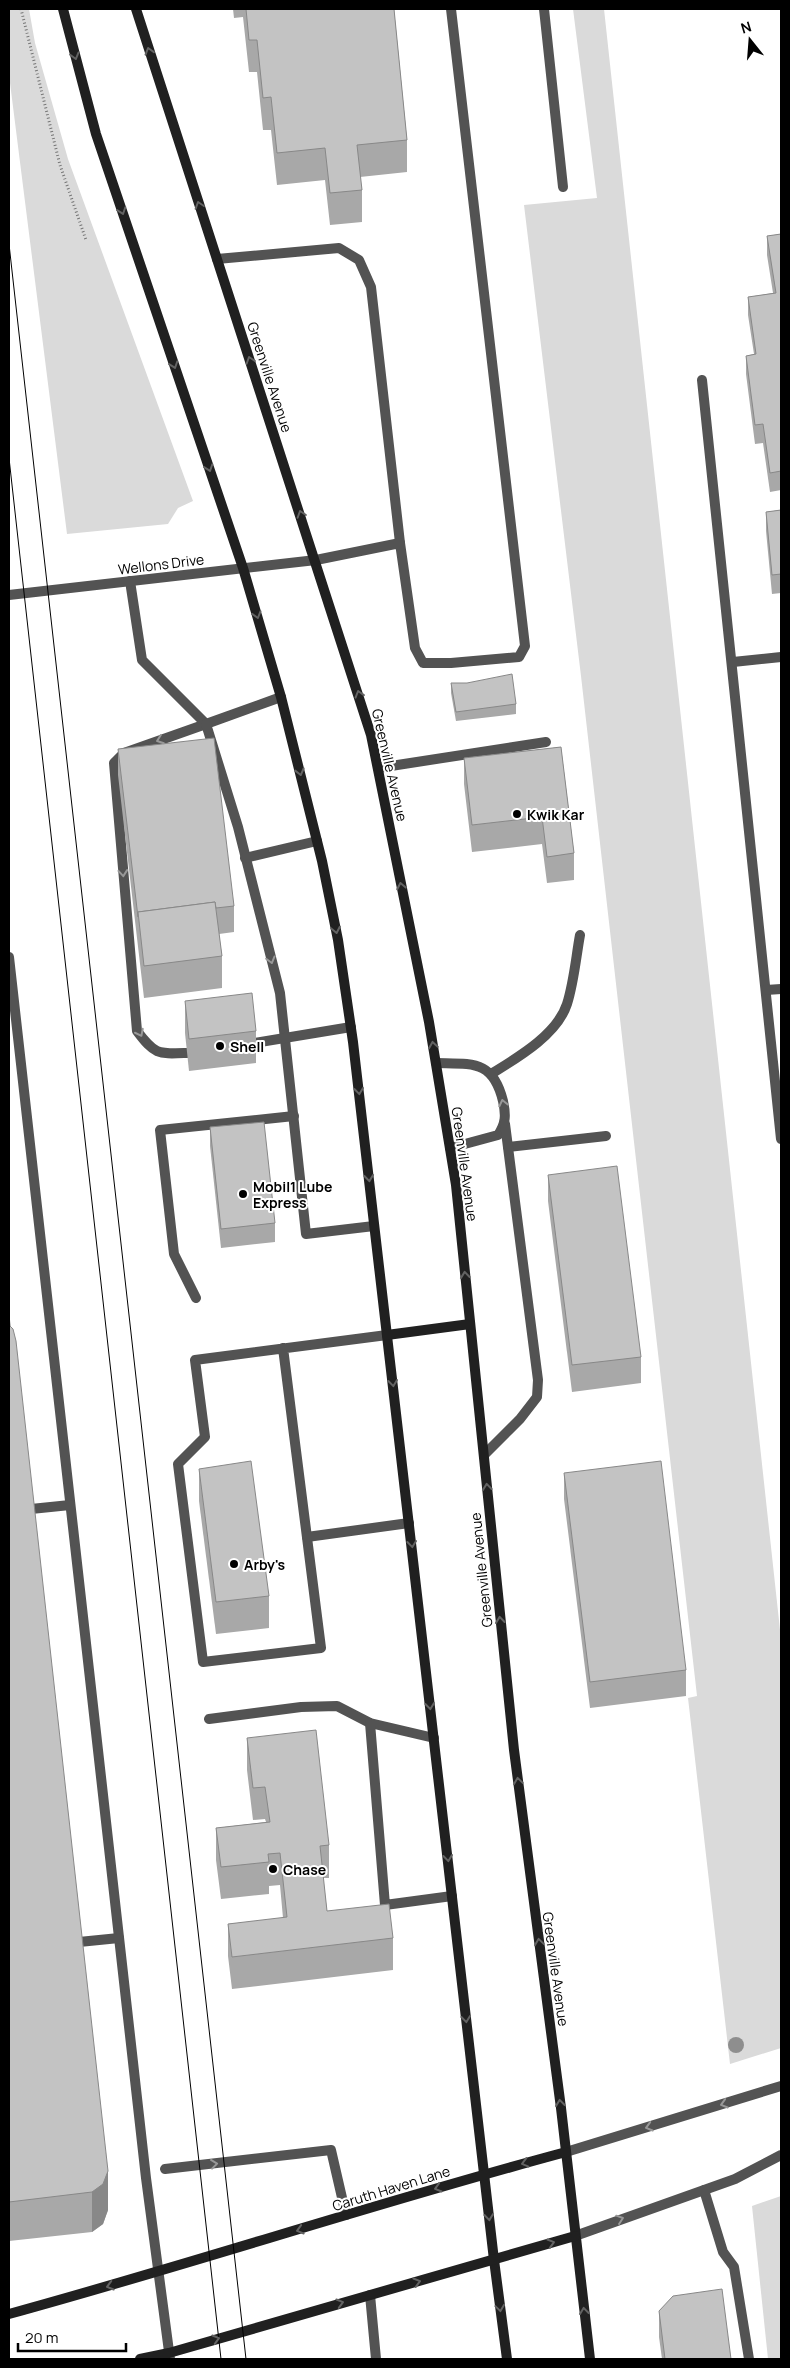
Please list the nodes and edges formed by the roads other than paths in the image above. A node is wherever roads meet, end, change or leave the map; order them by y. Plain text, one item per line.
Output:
1 (63, 9) edge
2 (136, 9) edge
3 (451, 9) edge
4 (544, 9) edge
5 (563, 187) dead end
6 (217, 258) junction
7 (702, 380) dead end
8 (400, 543) junction
9 (316, 560) junction
10 (243, 568) junction
11 (130, 581) junction
12 (9, 595) edge
13 (781, 657) edge
14 (733, 662) junction
15 (281, 697) junction
16 (206, 724) junction
17 (546, 742) dead end
18 (378, 768) junction
19 (317, 841) junction
20 (245, 858) junction
21 (580, 935) dead end
22 (9, 957) edge
23 (781, 989) edge
24 (766, 990) junction
25 (351, 1027) junction
26 (286, 1037) junction
27 (254, 1043) edge
28 (187, 1053) edge
29 (436, 1063) junction
30 (491, 1074) junction
31 (294, 1116) junction
32 (780, 1119) edge
33 (505, 1124) junction
34 (606, 1136) dead end
35 (781, 1139) edge
36 (508, 1147) junction
37 (450, 1148) junction
38 (374, 1226) junction
39 (196, 1298) dead end
40 (470, 1324) junction
41 (388, 1335) junction
42 (283, 1348) junction
43 (484, 1455) junction
44 (70, 1505) junction
45 (31, 1509) edge
46 (409, 1524) junction
47 (307, 1537) junction
48 (209, 1719) dead end
49 (370, 1723) junction
50 (434, 1738) junction
51 (452, 1896) junction
52 (119, 1938) junction
53 (79, 1942) edge
54 (781, 2086) edge
55 (566, 2152) junction
56 (781, 2155) edge
57 (165, 2169) dead end
58 (484, 2174) junction
59 (704, 2190) junction
60 (346, 2215) junction
61 (575, 2236) junction
62 (494, 2260) junction
63 (157, 2273) junction
64 (370, 2295) junction
65 (9, 2314) edge
66 (170, 2356) edge
67 (140, 2359) edge
68 (376, 2359) edge
69 (507, 2359) edge
70 (590, 2359) edge
71 (749, 2359) edge

1 -> 10 main road
6 -> 2 main road, Greenville Avenue
3 - 8 street
4 - 5 street
6 - 8 street
9 -> 6 main road, Greenville Avenue
7 - 14 street
8 - 9 street, Wellons Drive
9 - 10 street, Wellons Drive
18 -> 9 main road, Greenville Avenue
10 - 11 street, Wellons Drive
10 -> 15 main road
11 - 12 street, Wellons Drive
11 - 16 street
13 - 14 street
14 - 24 street
15 - 16 street
15 -> 19 main road
16 - 20 street
16 -> 28 street
17 - 18 street
29 -> 18 main road, Greenville Avenue
19 - 20 street
19 -> 25 main road
20 -> 26 street
21 - 30 street
22 - 44 street
23 - 24 street
24 - 32 street
25 - 26 street
25 -> 38 main road
26 - 27 street
26 - 31 street
29 - 30 street
29 - 37 main road, Greenville Avenue
33 -> 30 street
31 - 38 street
31 - 39 street
32 - 35 street
33 - 36 street
33 - 37 street
34 - 36 street
36 - 43 street
40 -> 37 main road, Greenville Avenue
38 - 41 main road
40 - 41 main road
40 - 43 main road, Greenville Avenue
41 - 42 street
41 -> 46 main road
42 - 47 street
42 - 47 street
55 -> 43 main road, Greenville Avenue
44 - 45 street
44 - 52 street
46 - 47 street
46 -> 50 main road
48 - 49 street
49 - 50 street
49 - 51 street
50 -> 51 main road
51 -> 58 main road
52 - 53 street
52 - 63 street
54 -> 55 street, Caruth Haven Lane
55 -> 58 main road, Caruth Haven Lane
55 - 61 main road, Greenville Avenue
56 - 59 street
57 -> 60 street
58 -> 60 main road, Caruth Haven Lane
58 -> 62 main road
61 -> 59 street
59 - 71 street
60 -> 63 main road, Caruth Haven Lane
62 -> 61 main road
70 -> 61 main road, Greenville Avenue
64 -> 62 main road
62 -> 69 main road
63 -> 65 main road, Caruth Haven Lane
63 - 66 street
66 -> 64 main road
64 - 68 street
66 - 67 main road

